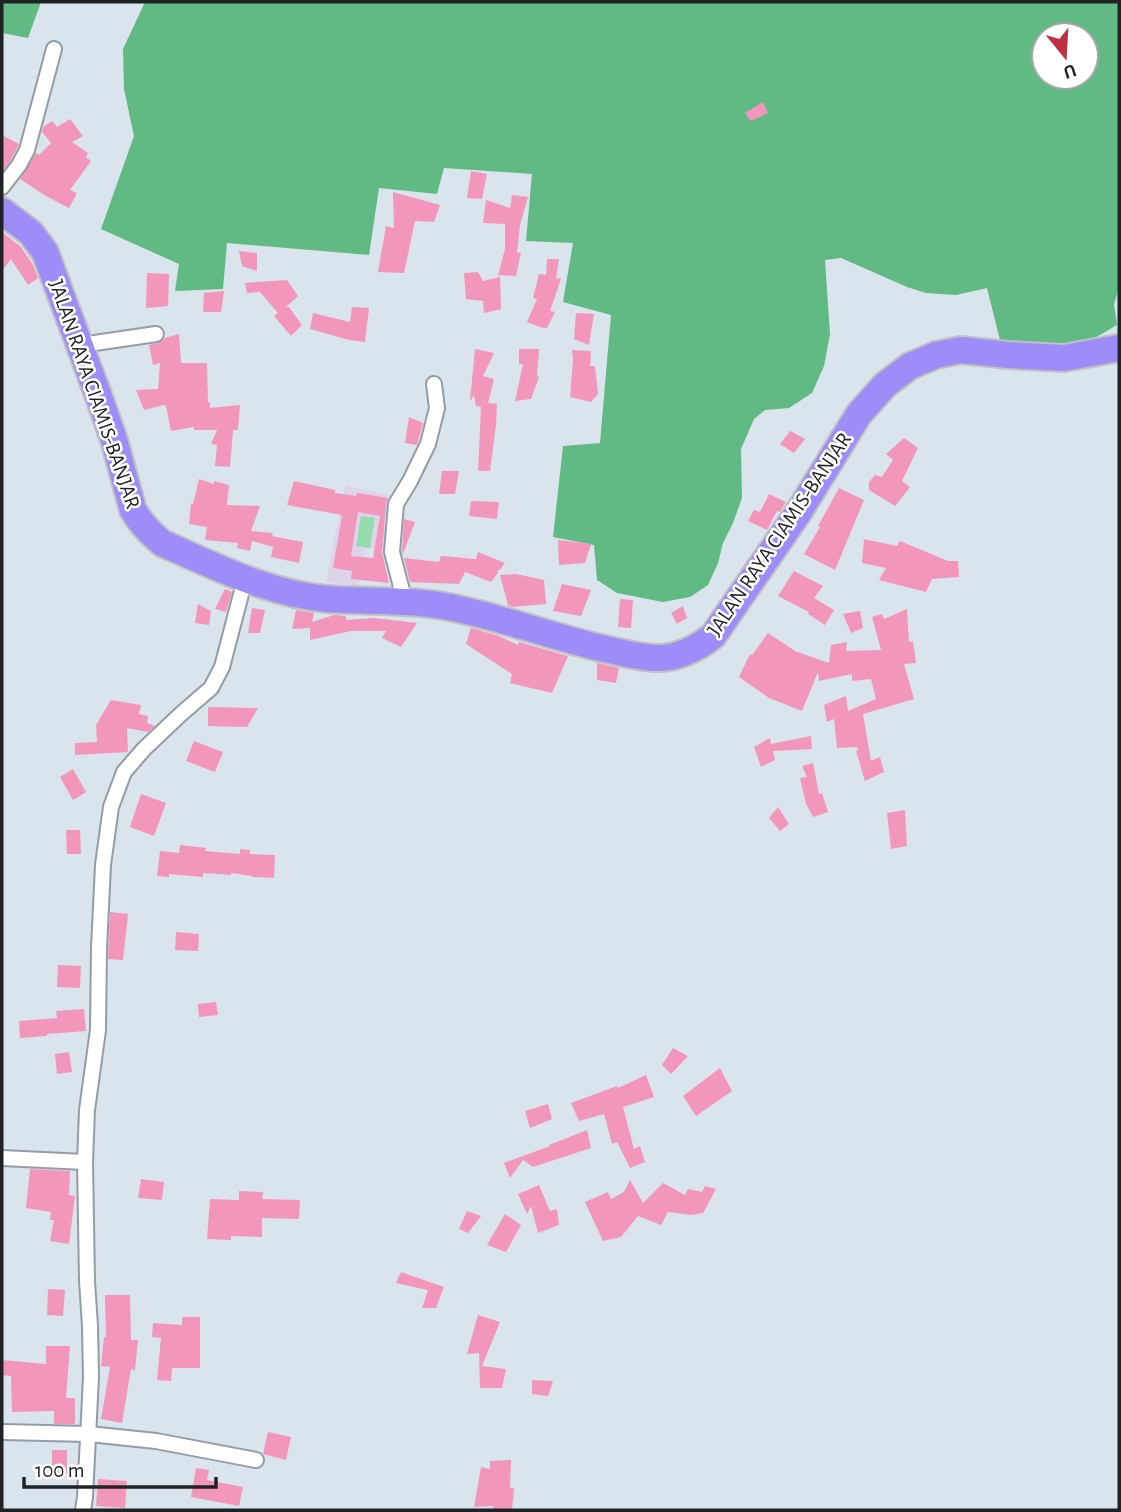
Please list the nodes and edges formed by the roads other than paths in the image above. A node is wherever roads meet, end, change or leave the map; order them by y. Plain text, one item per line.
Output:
1 (54, 49) dead end
2 (2, 187) edge
3 (2, 211) edge
4 (156, 334) dead end
5 (1119, 338) edge
6 (81, 345) junction
7 (1119, 348) edge
8 (1091, 352) junction
9 (434, 384) dead end
10 (246, 579) junction
11 (405, 602) junction
12 (2, 1158) edge
13 (85, 1162) junction
14 (2, 1432) edge
15 (89, 1434) junction
16 (256, 1460) dead end
17 (83, 1510) edge

1 - 2 street
3 - 6 highway, JALAN RAYA CIAMIS-BANJAR
4 - 6 street
5 - 8 highway, JALAN RAYA CIAMIS-BANJAR
6 - 10 highway, JALAN RAYA CIAMIS-BANJAR
7 - 8 highway, JALAN RAYA CIAMIS-BANJAR
8 - 11 highway, JALAN RAYA CIAMIS-BANJAR
9 - 11 street
10 - 11 highway, JALAN RAYA CIAMIS-BANJAR
10 - 13 street
12 - 13 street
13 - 15 street
14 - 15 street
15 - 16 street
15 - 17 street

